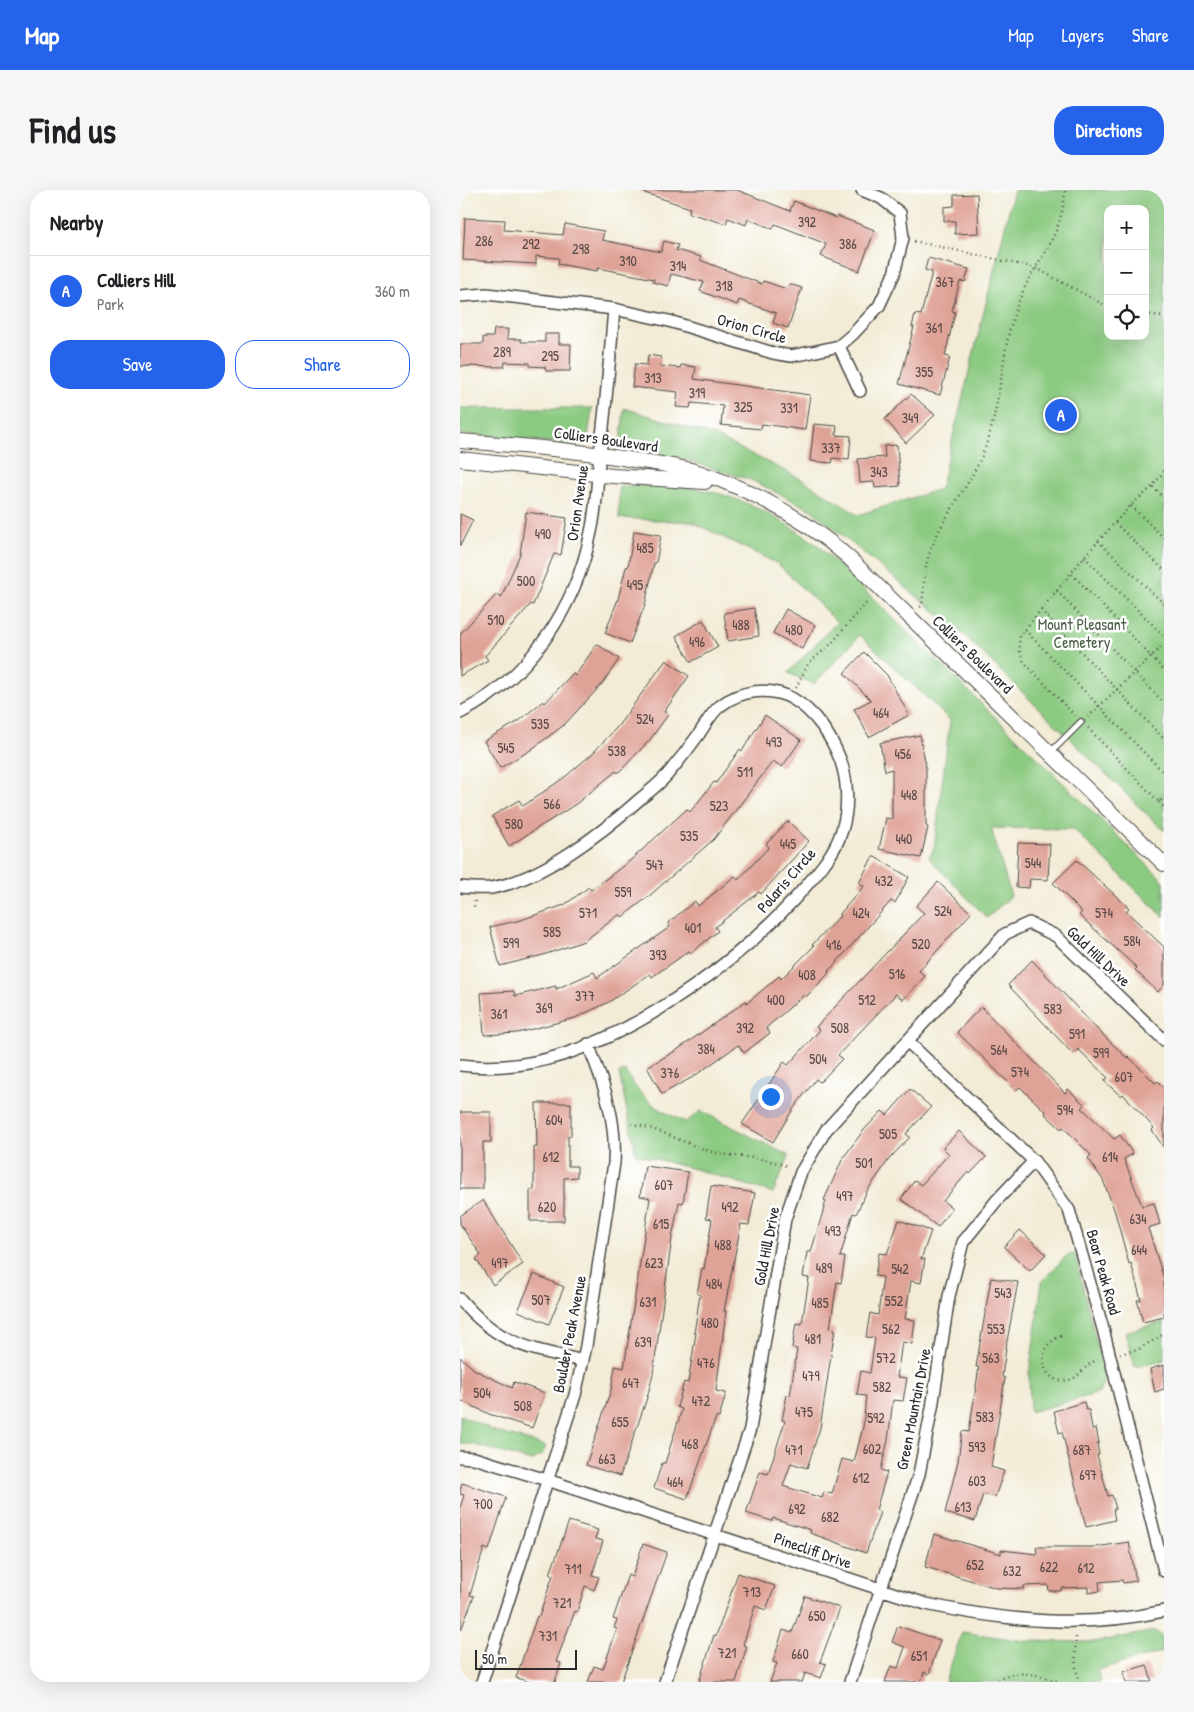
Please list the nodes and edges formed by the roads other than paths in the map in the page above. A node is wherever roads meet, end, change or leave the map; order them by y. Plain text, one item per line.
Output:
1 (862, 190) edge
2 (460, 296) edge
3 (614, 309) junction
4 (839, 346) junction
5 (860, 391) dead end
6 (460, 441) edge
7 (600, 454) junction
8 (460, 460) edge
9 (598, 474) junction
10 (743, 490) junction
11 (460, 713) edge
12 (1082, 722) road end
13 (1050, 753) junction
14 (1164, 864) edge
15 (460, 888) edge
16 (1164, 1040) edge
17 (907, 1041) junction
18 (588, 1044) junction
19 (460, 1065) edge
20 (1034, 1161) junction
21 (460, 1299) edge
22 (583, 1361) junction
23 (460, 1456) edge
24 (547, 1480) junction
25 (715, 1534) junction
26 (1164, 1571) edge
27 (880, 1590) junction
28 (1164, 1611) edge
29 (482, 1682) edge
30 (665, 1682) edge
31 (850, 1682) edge

1 - 4 street
2 - 3 street, Orion Circle
3 - 4 street, Orion Circle
3 - 7 street, Orion Avenue
4 - 5 street
6 - 7 street, Colliers Boulevard
7 - 9 street, Orion Avenue
7 - 10 street, Colliers Boulevard
8 - 9 street, Colliers Boulevard
9 - 10 street, Colliers Boulevard
9 - 11 street, Orion Avenue
10 - 13 street, Colliers Boulevard
12 - 13 lane
13 - 14 street, Colliers Boulevard
15 - 18 street, Polaris Circle
16 - 17 street, Gold Hill Drive
17 - 20 street, Bear Peak Road
17 - 25 street, Gold Hill Drive
18 - 19 street, Polaris Circle
18 - 22 street, Boulder Peak Avenue
20 - 26 street, Bear Peak Road
20 - 27 street, Green Mountain Drive
21 - 22 street
22 - 24 street, Boulder Peak Avenue
23 - 24 street, Pinecliff Drive
24 - 25 street, Pinecliff Drive
24 - 29 street, Boulder Peak Avenue
25 - 27 street, Pinecliff Drive
25 - 30 street, Gold Hill Drive
27 - 28 street, Pinecliff Drive
27 - 31 street, Green Mountain Drive

